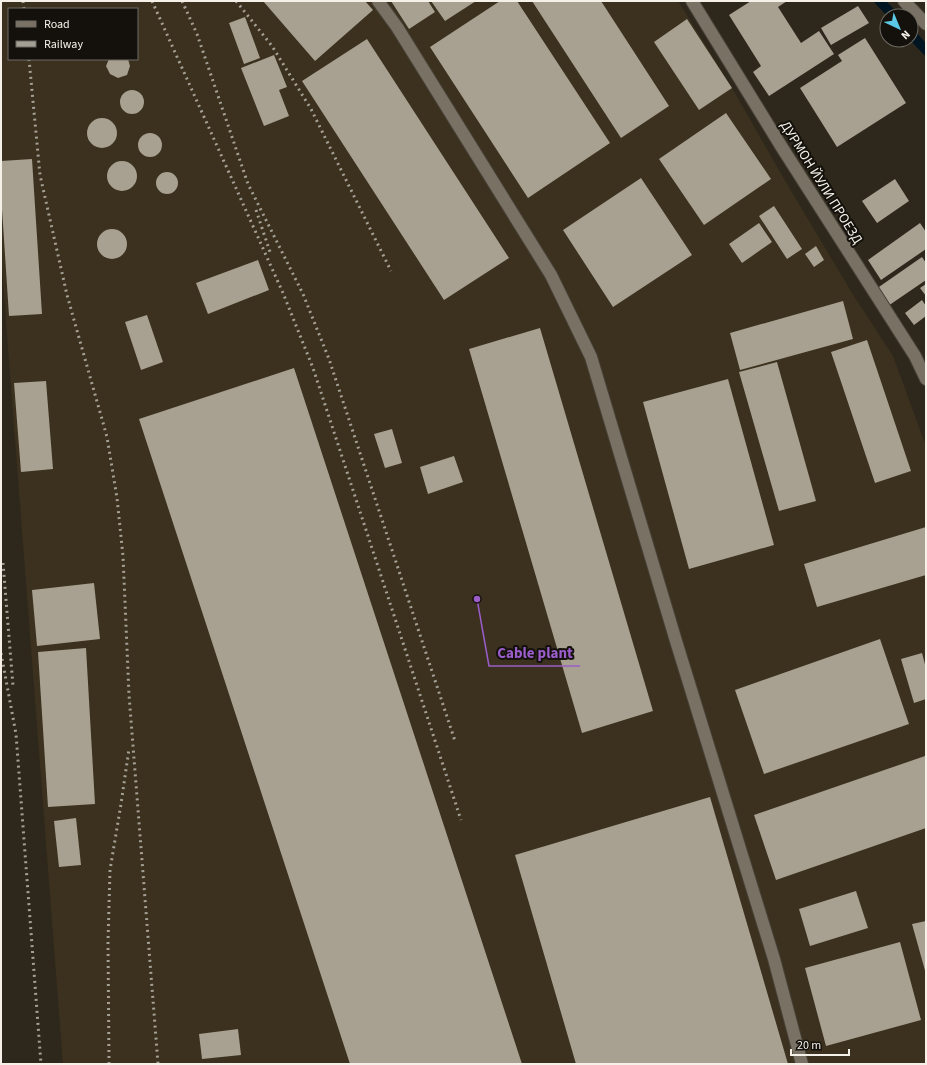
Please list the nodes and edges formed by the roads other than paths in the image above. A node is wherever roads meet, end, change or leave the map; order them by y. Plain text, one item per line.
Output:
1 (378, 1) edge
2 (692, 1) edge
3 (904, 1) edge
4 (926, 24) edge
5 (926, 379) edge
6 (802, 1064) edge

1 - 6 street
2 - 5 street, ДУРМОН ЙУЛИ ПРОЕЗД
3 - 4 street

